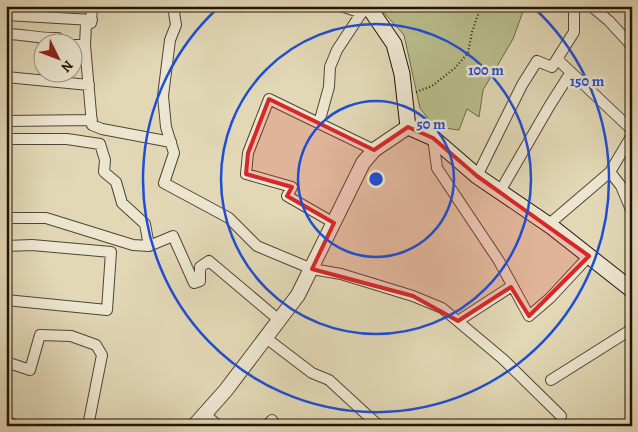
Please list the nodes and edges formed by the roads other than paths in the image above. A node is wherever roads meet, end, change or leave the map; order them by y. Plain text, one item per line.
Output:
1 (92, 6) edge
2 (173, 6) edge
3 (341, 6) edge
4 (574, 6) edge
5 (591, 6) edge
6 (365, 8) edge
7 (6, 14) edge
8 (92, 20) junction
9 (6, 34) edge
10 (32, 38) edge
11 (82, 46) edge
12 (85, 46) junction
13 (632, 46) edge
14 (557, 59) junction
15 (571, 72) junction
16 (6, 77) edge
17 (89, 85) junction
18 (92, 120) junction
19 (6, 121) edge
20 (319, 123) junction
21 (408, 127) junction
22 (632, 130) edge
23 (632, 135) edge
24 (433, 138) junction
25 (6, 139) edge
26 (171, 142) junction
27 (374, 150) junction
28 (610, 172) junction
29 (477, 176) junction
30 (500, 192) junction
31 (632, 212) edge
32 (6, 218) edge
33 (334, 223) junction
34 (548, 225) junction
35 (6, 246) edge
36 (149, 246) junction
37 (589, 256) junction
38 (312, 270) junction
39 (512, 286) junction
40 (632, 290) edge
41 (6, 300) edge
42 (279, 320) junction
43 (458, 321) junction
44 (632, 329) edge
45 (266, 338) junction
46 (6, 362) edge
47 (551, 380) dead end
48 (205, 414) junction
49 (561, 416) dead end
50 (6, 422) edge
51 (11, 426) edge
52 (88, 426) edge
53 (194, 426) edge
54 (218, 426) edge
55 (266, 426) edge
56 (276, 426) edge
57 (379, 426) edge

1 - 8 street
2 - 26 street
3 - 6 street
4 - 14 street
5 - 13 street
6 - 20 street
6 - 21 main road
7 - 8 street
8 - 12 street
9 - 10 street
11 - 12 street
12 - 17 street
14 - 15 street
14 - 29 street
15 - 22 street
15 - 30 street
16 - 17 street
17 - 18 street
18 - 19 street
18 - 26 street
20 - 27 street
20 - 33 street
21 - 24 main road
21 - 27 street
23 - 28 street
24 - 29 main road
24 - 39 street
25 - 36 street
26 - 38 street
27 - 33 street
28 - 31 street
28 - 34 street
29 - 30 main road
30 - 34 main road
32 - 36 street
33 - 38 street
34 - 37 main road
35 - 41 street
36 - 42 street
37 - 39 street
37 - 40 main road
38 - 42 street
38 - 43 street
39 - 43 street
42 - 45 street
43 - 49 street
44 - 47 street
45 - 48 street
45 - 57 street
46 - 52 street
48 - 53 street
48 - 54 street
50 - 51 street
55 - 56 street

